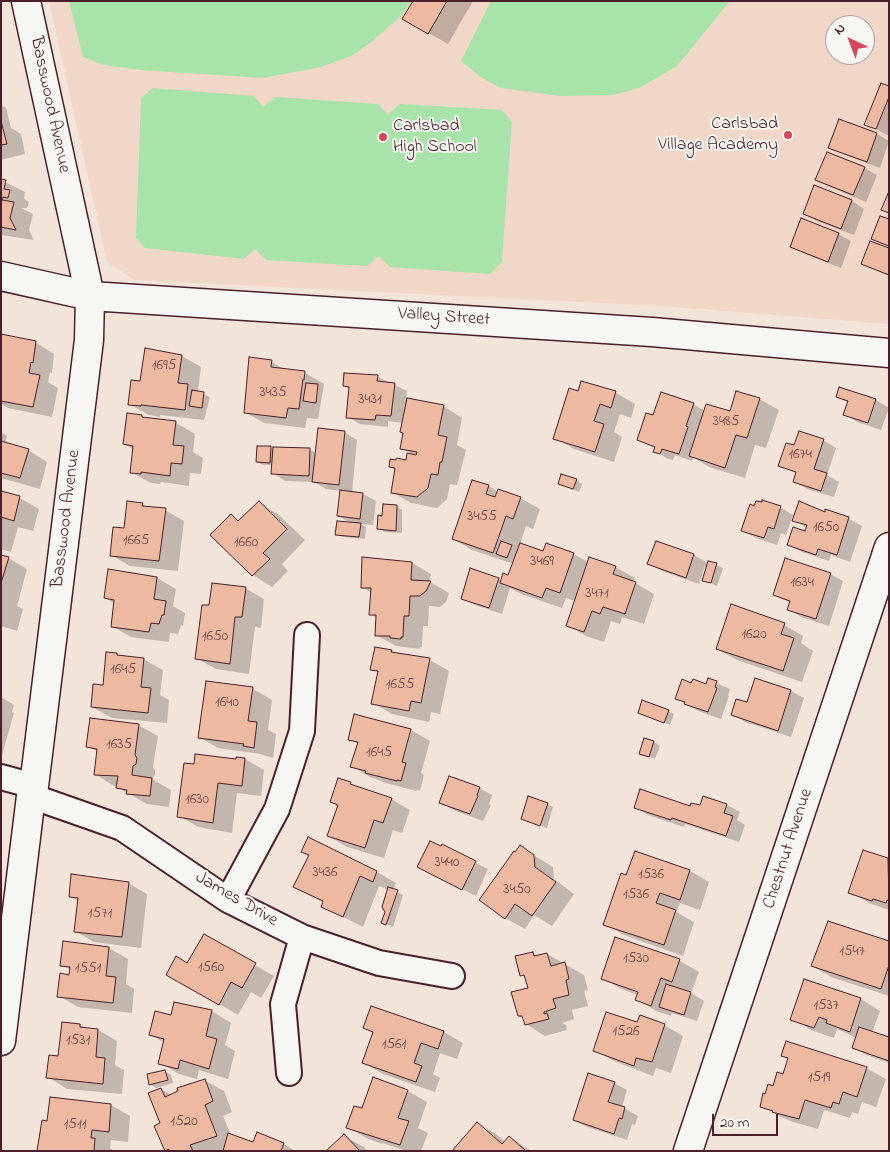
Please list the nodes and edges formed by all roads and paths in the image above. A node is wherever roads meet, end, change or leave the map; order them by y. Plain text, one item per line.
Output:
1 (26, 1) edge
2 (1, 276) edge
3 (90, 296) junction
4 (889, 353) edge
5 (889, 547) edge
6 (307, 636) dead end
7 (1, 777) edge
8 (33, 791) junction
9 (228, 900) junction
10 (302, 937) junction
11 (452, 976) dead end
12 (1, 1041) edge
13 (289, 1073) dead end
14 (688, 1151) edge

1 - 3 street, Basswood Avenue
2 - 3 street, Valley Street
3 - 4 street, Valley Street
3 - 8 street, Basswood Avenue
5 - 14 street, Chestnut Avenue
6 - 9 street
7 - 8 street, James Drive
8 - 9 street, James Drive
8 - 12 street, Basswood Avenue
9 - 10 street, James Drive
10 - 11 street, James Drive
10 - 13 street

